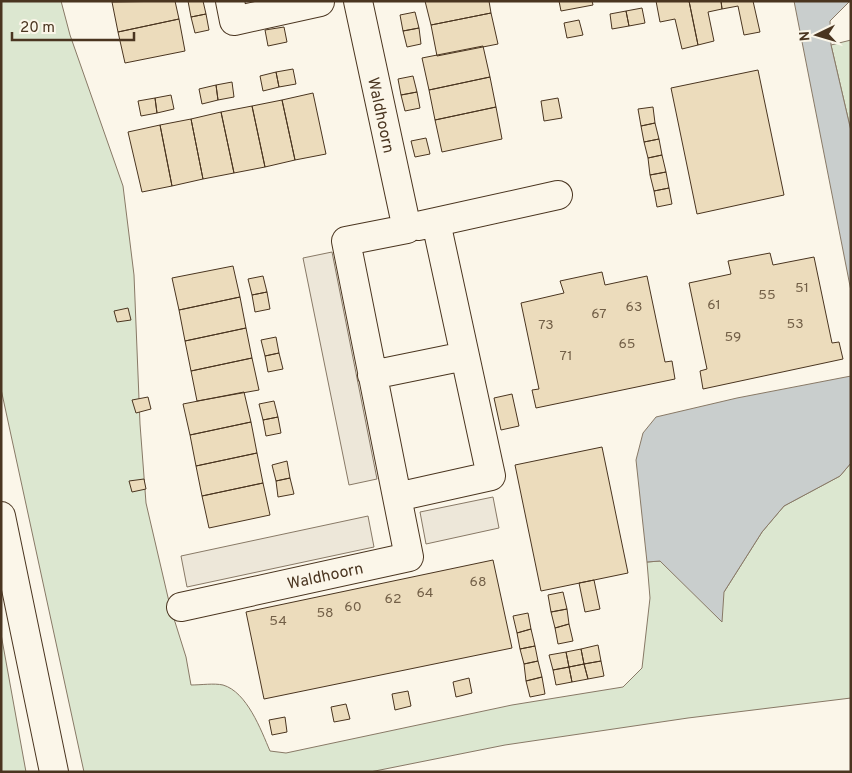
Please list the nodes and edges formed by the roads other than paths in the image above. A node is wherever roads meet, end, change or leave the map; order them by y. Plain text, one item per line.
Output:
1 (230, 1) edge
2 (320, 1) edge
3 (358, 1) edge
4 (558, 195) dead end
5 (436, 222) junction
6 (407, 229) junction
7 (465, 356) junction
8 (372, 375) junction
9 (397, 497) junction
10 (1, 516) edge
11 (181, 607) dead end
12 (54, 772) edge

1 - 2 street
3 - 6 street, Waldhoorn
4 - 5 street, Waldhoorn
5 - 6 street, Waldhoorn
5 - 7 street
6 - 8 street, Waldhoorn
7 - 8 street
7 - 9 street
8 - 9 street, Waldhoorn
9 - 11 street, Waldhoorn
10 - 12 street

